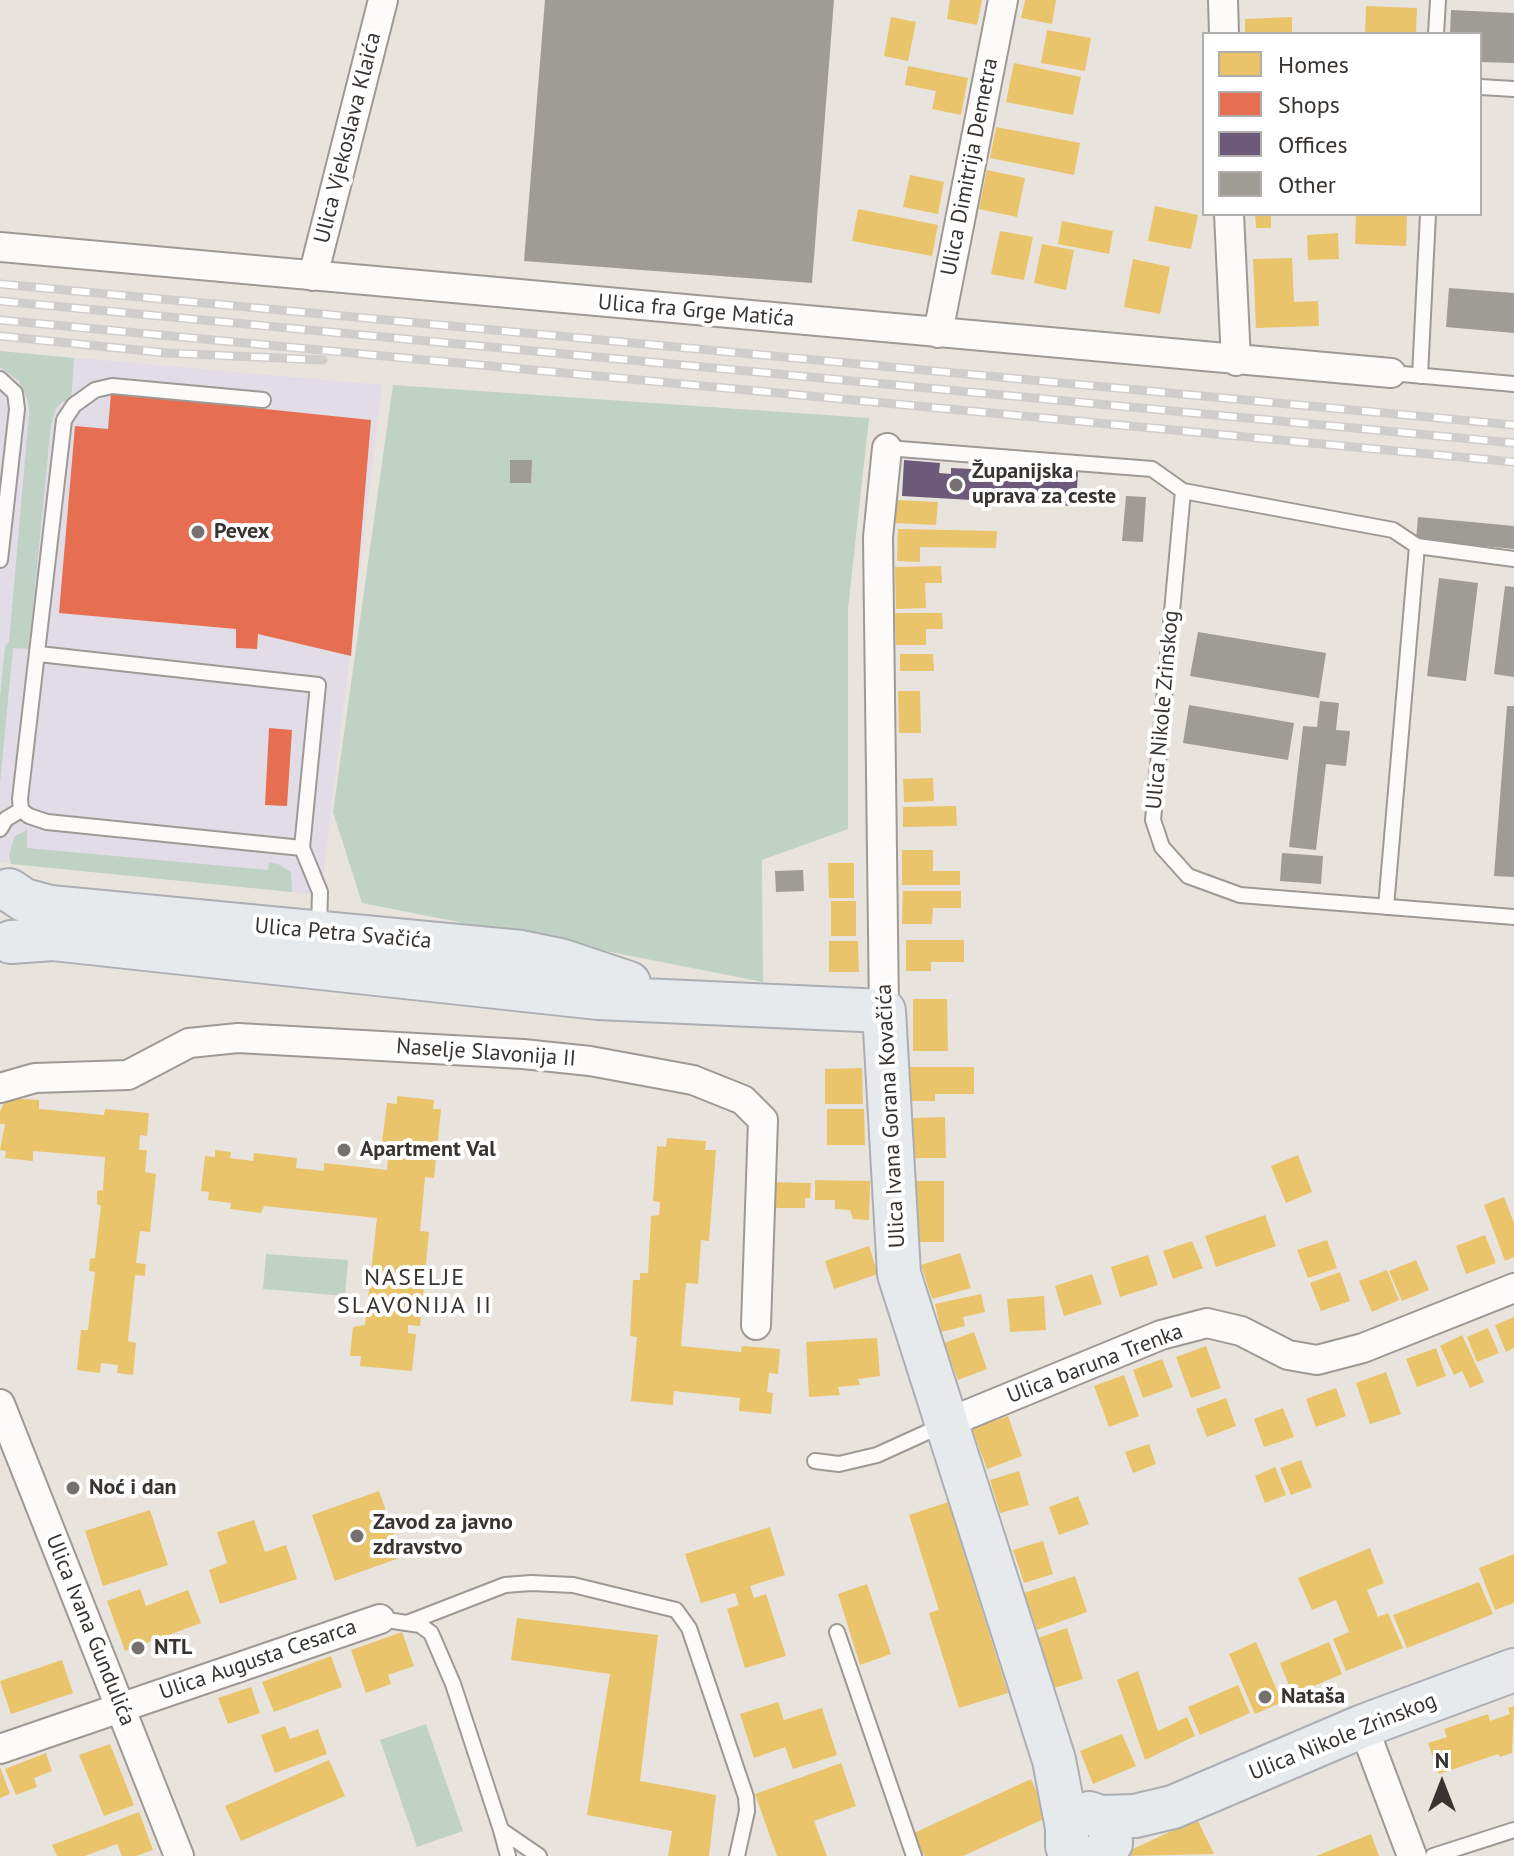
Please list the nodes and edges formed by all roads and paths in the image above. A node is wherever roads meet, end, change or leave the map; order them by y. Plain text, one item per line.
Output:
1 (383, 0) edge
2 (1003, 0) edge
3 (1223, 0) edge
4 (1438, 0) edge
5 (1224, 32) edge
6 (1436, 32) edge
7 (1482, 87) edge
8 (1514, 89) edge
9 (1229, 216) edge
10 (1428, 216) edge
11 (0, 247) edge
12 (313, 276) junction
13 (938, 333) junction
14 (1236, 361) junction
15 (1391, 373) joint
16 (1420, 376) junction
17 (0, 379) edge
18 (1514, 384) edge
19 (263, 400) dead end
20 (887, 448) joint
21 (1183, 491) junction
22 (1417, 546) junction
23 (1514, 559) edge
24 (0, 560) edge
25 (39, 654) junction
26 (21, 810) junction
27 (0, 829) edge
28 (302, 848) junction
29 (3, 883) edge
30 (1386, 907) junction
31 (1514, 917) edge
32 (319, 932) junction
33 (6, 947) edge
34 (675, 999) junction
35 (884, 1011) junction
36 (0, 1088) edge
37 (1514, 1288) edge
38 (756, 1325) dead end
39 (0, 1404) edge
40 (947, 1423) junction
41 (815, 1461) dead end
42 (393, 1621) junction
43 (837, 1632) dead end
44 (1514, 1670) edge
45 (121, 1707) junction
46 (1363, 1726) junction
47 (0, 1749) edge
48 (501, 1830) junction
49 (1514, 1830) edge
50 (1091, 1837) edge
51 (179, 1856) edge
52 (508, 1856) edge
53 (539, 1856) edge
54 (737, 1856) edge
55 (914, 1856) edge
56 (1412, 1856) edge
57 (1433, 1856) edge

1 - 12 street, Ulica Vjekoslava Klaića
2 - 13 street, Ulica Dimitrija Demetra
3 - 5 street
4 - 6 lane
7 - 8 lane
9 - 14 street
10 - 16 lane
11 - 12 street, Ulica fra Grge Matića
12 - 13 street, Ulica fra Grge Matića
13 - 14 street, Ulica fra Grge Matića
14 - 15 street, Ulica fra Grge Matića
15 - 16 lane
16 - 18 lane
17 - 24 lane
19 - 25 lane
20 - 21 lane
20 - 35 street, Ulica Ivana Gorana Kovačića
21 - 22 lane
21 - 30 lane, Ulica Nikole Zrinskog
22 - 23 lane
22 - 30 lane
25 - 26 lane
25 - 28 lane
26 - 27 lane
26 - 28 lane
28 - 32 lane
29 - 32 main road, Ulica Petra Svačića
29 - 33 main road
30 - 31 lane, Ulica Nikole Zrinskog
32 - 34 main road, Ulica Petra Svačića
33 - 34 main road, Ulica Petra Svačića
34 - 35 main road, Ulica Petra Svačića
35 - 40 main road, Ulica Ivana Gorana Kovačića
36 - 38 street, Naselje Slavonija II
37 - 40 street, Ulica baruna Trenka
39 - 45 street, Ulica Ivana Gundulića
40 - 41 lane
40 - 50 main road, Ulica Ivana Gorana Kovačića
42 - 45 street, Ulica Augusta Cesarca
42 - 48 lane
42 - 54 lane
43 - 55 lane
44 - 46 main road, Ulica Nikole Zrinskog
45 - 47 street, Ulica Augusta Cesarca
45 - 51 street, Ulica Ivana Gundulića
46 - 50 main road, Ulica Nikole Zrinskog
46 - 56 street
48 - 52 lane
48 - 53 lane
49 - 57 lane

